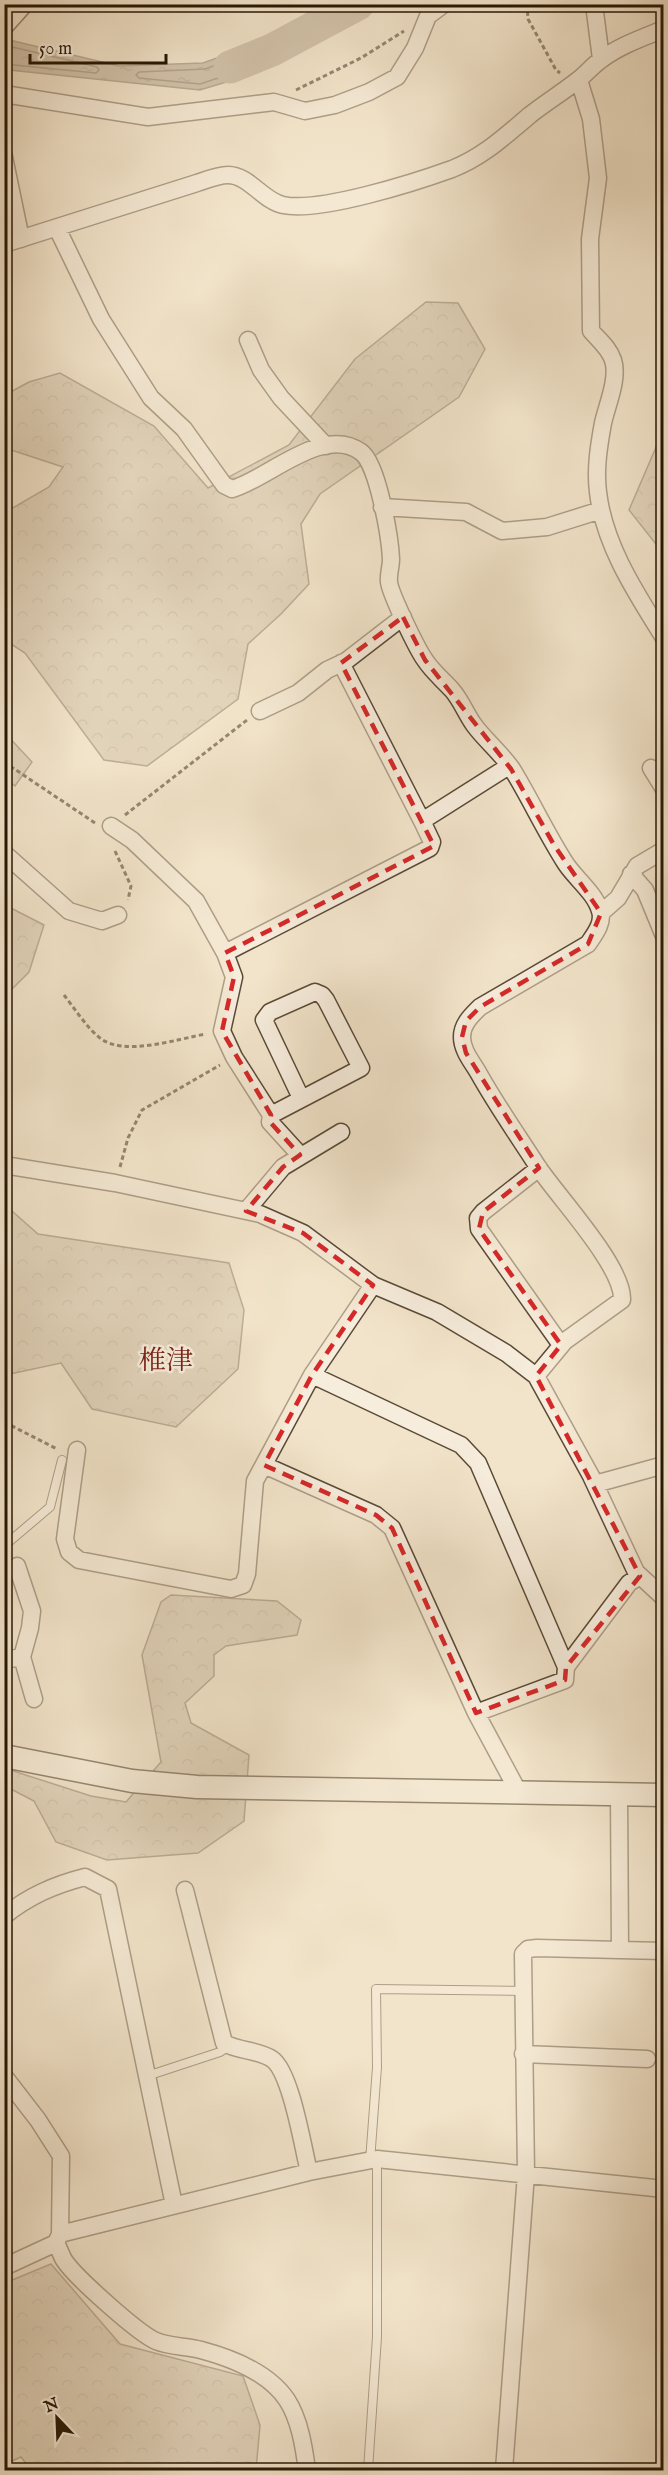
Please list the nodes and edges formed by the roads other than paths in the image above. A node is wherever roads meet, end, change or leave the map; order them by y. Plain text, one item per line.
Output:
1 (21, 4) edge
2 (122, 4) edge
3 (152, 4) edge
4 (444, 4) edge
5 (594, 4) edge
6 (4, 23) edge
7 (663, 29) edge
8 (601, 59) junction
9 (576, 81) junction
10 (4, 94) edge
11 (4, 157) edge
12 (57, 228) junction
13 (21, 239) junction
14 (4, 244) edge
15 (248, 340) dead end
16 (326, 446) junction
17 (382, 507) junction
18 (601, 510) junction
19 (403, 617) junction
20 (663, 638) edge
21 (341, 663) junction
22 (260, 711) road end
23 (509, 766) junction
24 (651, 768) dead end
25 (663, 789) edge
26 (422, 820) junction
27 (109, 828) road end
28 (663, 850) edge
29 (4, 853) edge
30 (630, 874) junction
31 (601, 913) junction
32 (118, 915) road end
33 (663, 936) edge
34 (225, 953) junction
35 (301, 1098) junction
36 (271, 1115) junction
37 (341, 1132) dead end
38 (300, 1155) junction
39 (4, 1165) edge
40 (539, 1168) junction
41 (246, 1211) junction
42 (373, 1285) junction
43 (561, 1345) junction
44 (312, 1375) junction
45 (536, 1376) junction
46 (77, 1450) dead end
47 (62, 1460) road end
48 (663, 1465) edge
49 (264, 1466) junction
50 (595, 1484) junction
51 (4, 1546) edge
52 (17, 1566) dead end
53 (640, 1576) junction
54 (663, 1598) edge
55 (22, 1657) junction
56 (4, 1660) edge
57 (566, 1667) junction
58 (34, 1699) dead end
59 (476, 1713) junction
60 (4, 1756) edge
61 (518, 1791) junction
62 (620, 1794) junction
63 (663, 1795) edge
64 (185, 1890) dead end
65 (4, 1916) edge
66 (620, 1950) junction
67 (663, 1951) edge
68 (523, 1991) junction
69 (229, 2046) junction
70 (523, 2054) junction
71 (647, 2059) dead end
72 (147, 2076) junction
73 (6, 2080) edge
74 (374, 2160) junction
75 (309, 2172) junction
76 (526, 2174) junction
77 (663, 2189) edge
78 (174, 2205) junction
79 (58, 2238) junction
80 (4, 2267) edge
81 (308, 2470) edge
82 (368, 2470) edge
83 (504, 2470) edge

1 - 6 street
2 - 3 lane
4 - 10 street
5 - 8 street
7 - 8 street
8 - 9 street
9 - 12 street
9 - 18 street
11 - 13 street
12 - 13 street
12 - 16 street
13 - 14 street
15 - 16 street
16 - 17 street
17 - 18 street
17 - 19 street
18 - 20 street
19 - 21 street
19 - 23 street
21 - 22 street
21 - 26 street
23 - 26 street
23 - 31 street
24 - 25 street
26 - 34 street
27 - 34 street
28 - 30 street
29 - 32 street
30 - 31 street
30 - 33 street
31 - 40 street
34 - 36 street
35 - 35 street
35 - 36 street
36 - 38 street
37 - 38 street
38 - 41 street
39 - 41 street
40 - 43 street
40 - 43 street
41 - 42 street
42 - 44 street
42 - 45 street
43 - 45 street
44 - 49 street
44 - 57 street
45 - 50 street
46 - 49 street
47 - 51 lane
48 - 50 street
49 - 59 street
50 - 53 street
52 - 55 street
53 - 54 street
53 - 57 street
55 - 56 street
55 - 58 street
57 - 59 street
59 - 61 street
60 - 61 street
61 - 62 street
62 - 63 street
62 - 66 street
64 - 69 street
65 - 72 street
66 - 67 street
66 - 68 street
68 - 70 street
68 - 74 lane
69 - 72 lane
69 - 75 street
70 - 71 street
70 - 76 street
72 - 78 street
73 - 79 street
74 - 75 street
74 - 76 street
74 - 82 lane
75 - 78 street
76 - 77 street
76 - 83 street
78 - 79 street
79 - 80 street
79 - 81 street

